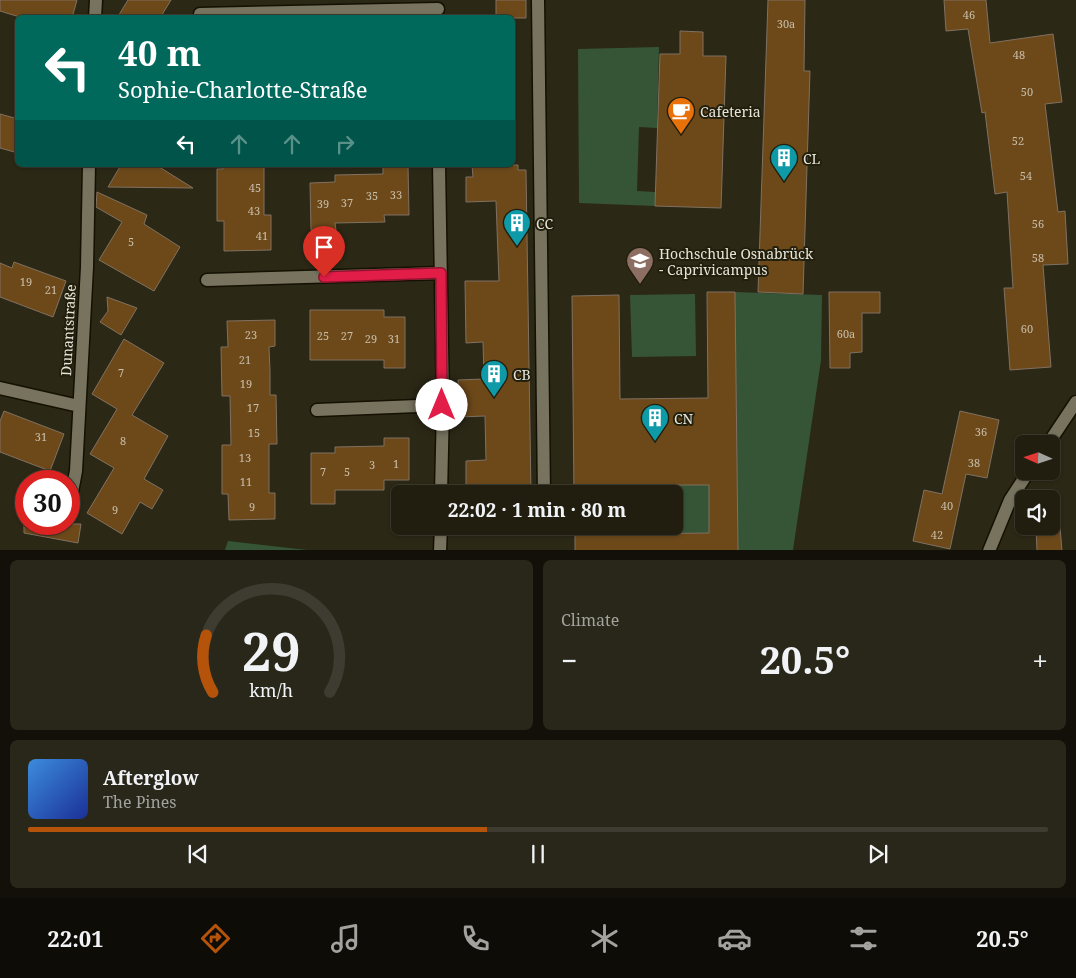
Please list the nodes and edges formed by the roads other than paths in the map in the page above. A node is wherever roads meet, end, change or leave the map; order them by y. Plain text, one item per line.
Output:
1 (96, 0) edge
2 (538, 0) edge
3 (438, 9) edge
4 (200, 14) dead end
5 (95, 15) edge
6 (89, 167) edge
7 (438, 167) edge
8 (441, 273) junction
9 (207, 280) dead end
10 (0, 388) edge
11 (1076, 402) edge
12 (442, 405) junction
13 (79, 406) junction
14 (317, 410) dead end
15 (1054, 435) edge
16 (76, 470) edge
17 (1024, 480) edge
18 (441, 485) edge
19 (544, 485) edge
20 (441, 535) edge
21 (440, 550) edge
22 (989, 550) edge

1 - 5 street
2 - 19 street
3 - 4 street
6 - 13 street, Dunantstraße
7 - 8 street
8 - 9 street
8 - 12 street
10 - 13 street
11 - 15 street
12 - 14 street
12 - 18 street
13 - 16 street, Dunantstraße
17 - 22 street
20 - 21 street

